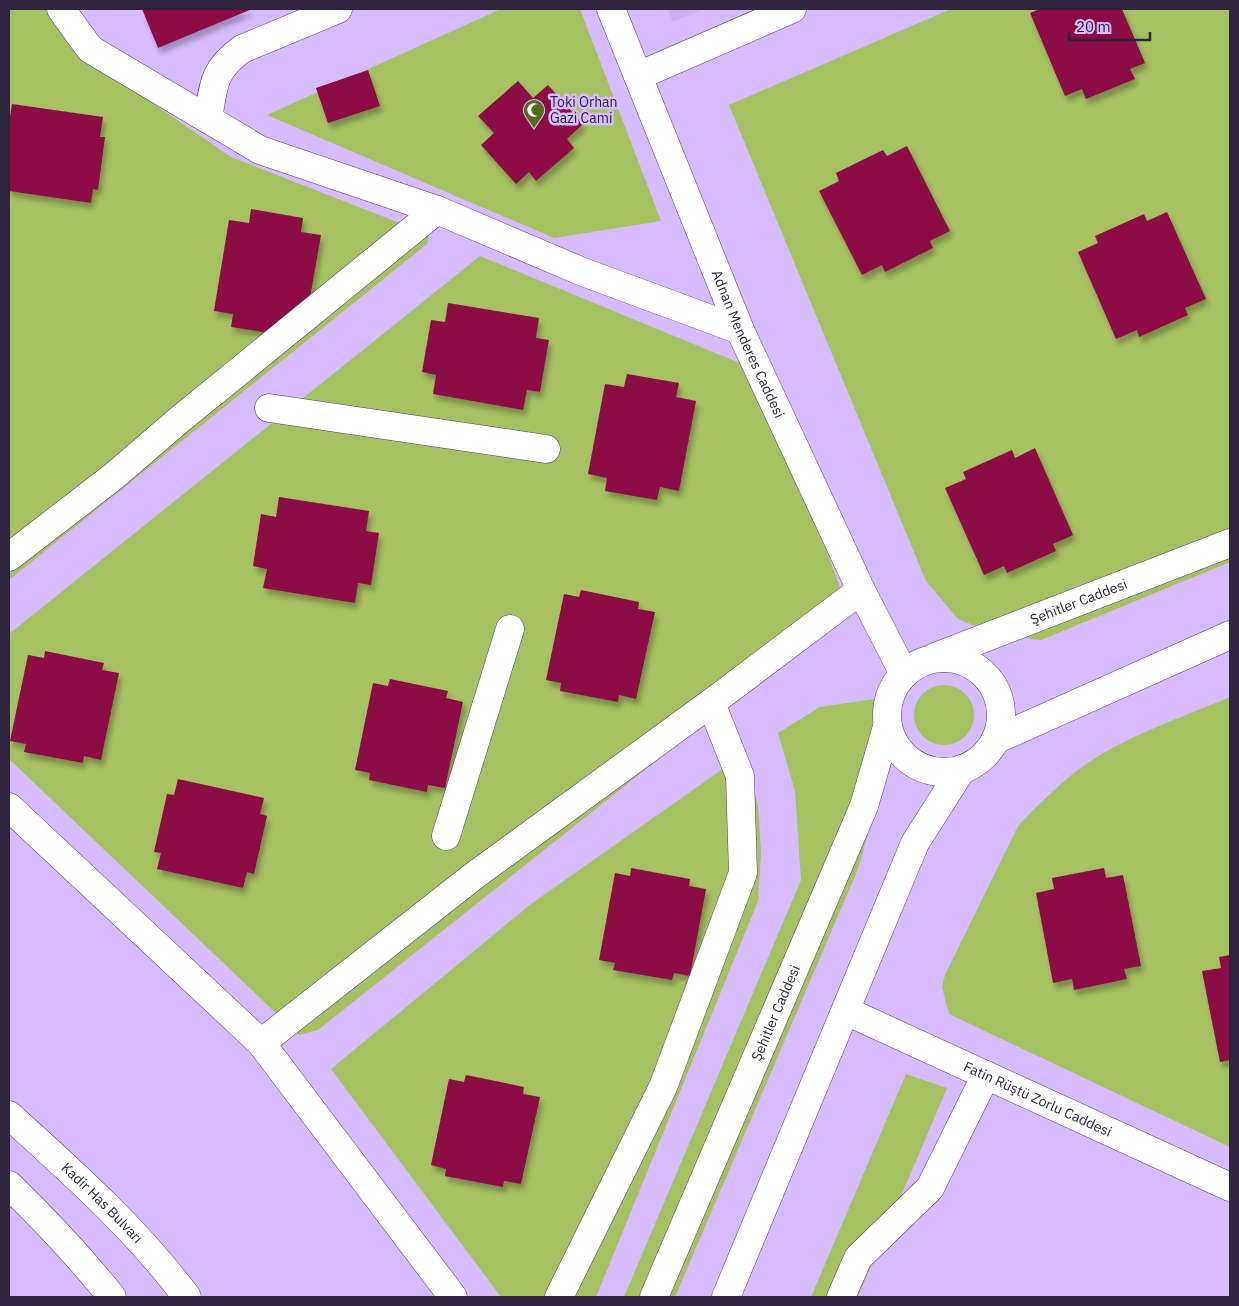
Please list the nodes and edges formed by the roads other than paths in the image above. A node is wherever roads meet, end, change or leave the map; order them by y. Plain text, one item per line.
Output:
1 (61, 9) edge
2 (338, 9) edge
3 (610, 9) edge
4 (792, 9) edge
5 (638, 76) junction
6 (208, 120) junction
7 (436, 210) junction
8 (740, 330) junction
9 (269, 408) dead end
10 (546, 448) dead end
11 (1230, 543) edge
12 (9, 557) edge
13 (861, 590) junction
14 (510, 629) dead end
15 (1230, 635) edge
16 (915, 667) junction
17 (711, 703) junction
18 (888, 727) junction
19 (995, 740) junction
20 (962, 769) junction
21 (9, 807) edge
22 (446, 836) dead end
23 (846, 1010) junction
24 (261, 1043) junction
25 (986, 1075) junction
26 (9, 1115) edge
27 (9, 1185) edge
28 (1230, 1187) edge
29 (112, 1297) edge
30 (187, 1297) edge
31 (453, 1297) edge
32 (559, 1297) edge
33 (654, 1297) edge
34 (726, 1297) edge
35 (841, 1297) edge

1 - 6 main road
2 - 6 main road
3 - 5 main road, Adnan Menderes Caddesi
4 - 5 main road
5 - 8 main road, Adnan Menderes Caddesi
6 - 7 main road
7 - 8 main road
7 - 12 main road
8 - 13 main road, Adnan Menderes Caddesi
9 - 10 main road
11 - 16 main road, Şehitler Caddesi
13 - 16 main road, Adnan Menderes Caddesi
13 - 17 main road
14 - 22 main road
15 - 19 main road
16 - 18 main road
16 - 19 main road
17 - 24 main road
17 - 32 main road
18 - 20 main road
18 - 33 main road, Şehitler Caddesi
19 - 20 main road
20 - 23 main road
21 - 24 main road
23 - 25 main road, Fatin Rüştü Zorlu Caddesi
23 - 34 main road
24 - 31 main road
25 - 28 main road, Fatin Rüştü Zorlu Caddesi
25 - 35 main road
26 - 30 main road, Kadir Has Bulvarı
27 - 29 main road

